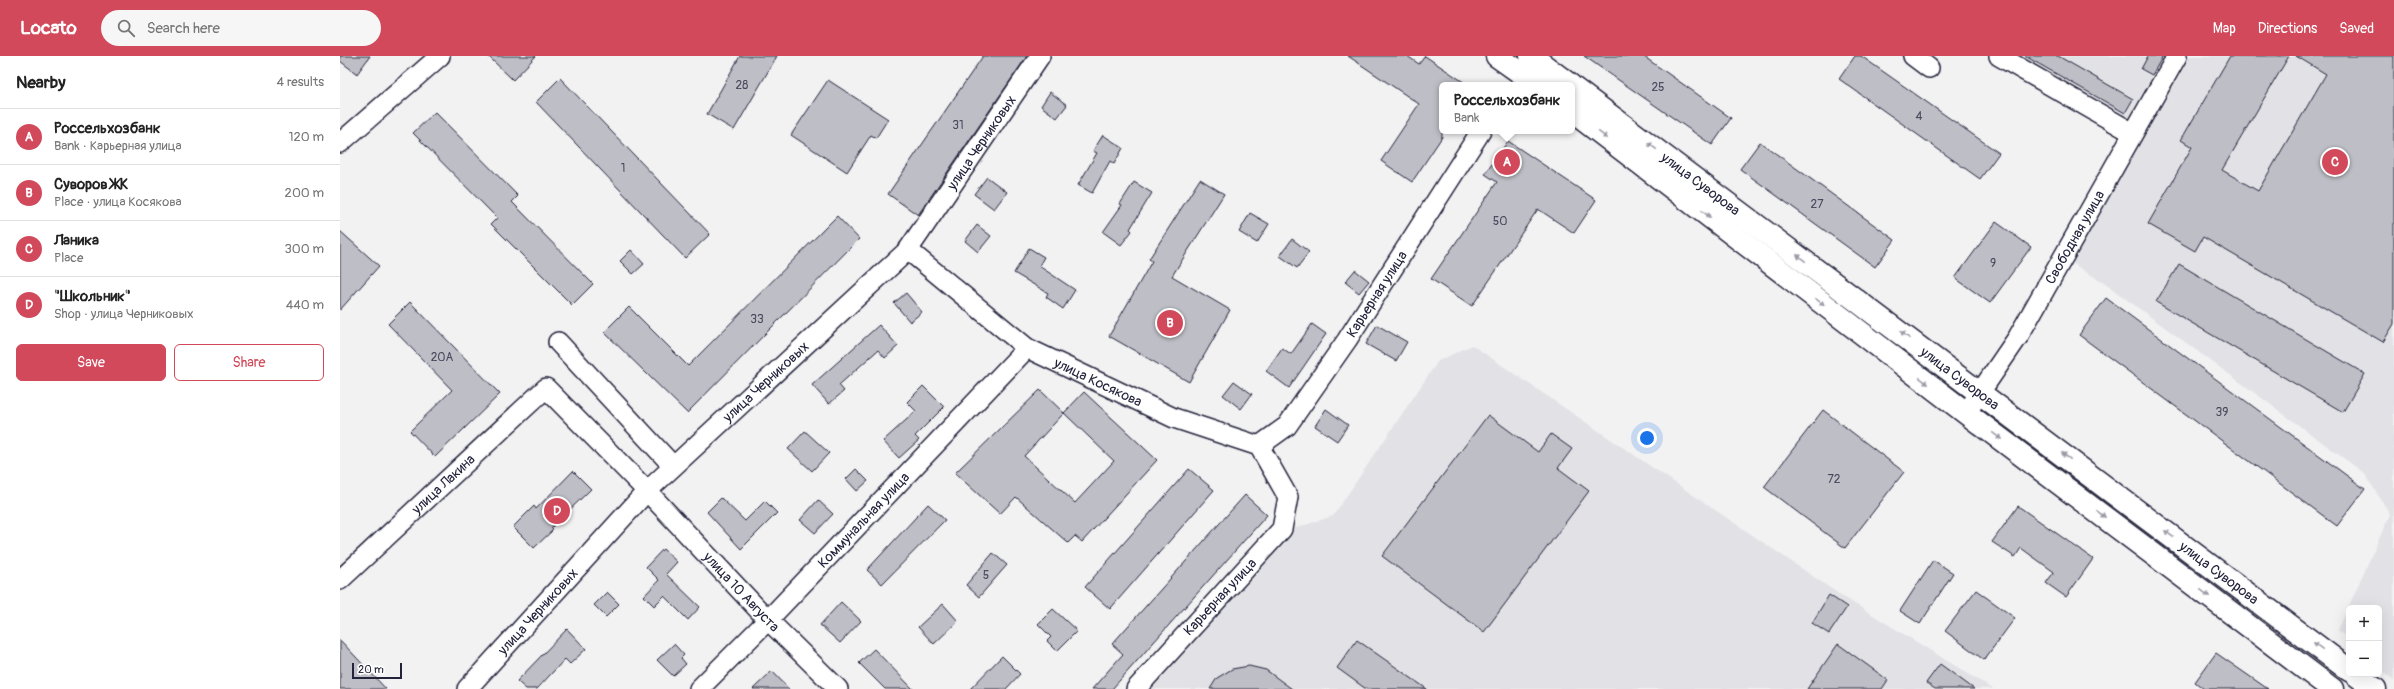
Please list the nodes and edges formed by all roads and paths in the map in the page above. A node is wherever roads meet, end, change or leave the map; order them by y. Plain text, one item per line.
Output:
1 (440, 56) edge
2 (1040, 56) edge
3 (1497, 56) edge
4 (1913, 56) edge
5 (1999, 56) edge
6 (2177, 56) edge
7 (1528, 68) edge
8 (1929, 68) dead end
9 (1561, 82) edge
10 (1575, 89) edge
11 (1575, 113) edge
12 (2133, 133) junction
13 (1479, 134) edge
14 (340, 143) edge
15 (908, 250) junction
16 (558, 342) dead end
17 (1027, 348) junction
18 (546, 388) joint
19 (1982, 392) junction
20 (1966, 413) junction
21 (1259, 446) junction
22 (672, 466) junction
23 (648, 491) junction
24 (340, 580) edge
25 (768, 620) junction
26 (2346, 668) edge
27 (2359, 677) edge
28 (467, 689) edge
29 (699, 689) edge
30 (838, 689) edge
31 (1136, 689) edge
32 (2332, 689) edge
33 (2375, 689) edge

1 - 14 street
2 - 15 street, улица Черниковых
3 - 7 main road, улица Суворова
4 - 8 street
5 - 12 street
6 - 12 street, Свободная улица
7 - 9 main road, улица Суворова
19 -> 10 main road, улица Суворова
11 -> 20 main road, улица Суворова
12 - 19 street, Свободная улица
13 - 21 street, Карьерная улица
15 - 17 street, улица Косякова
15 - 22 street, улица Черниковых
16 - 22 street
17 - 21 street, улица Косякова
17 - 25 street, Коммунальная улица
18 - 23 street, улица 10 Августа
18 - 24 street, улица Лакина
19 - 20 street, Свободная улица
26 -> 19 main road, улица Суворова
20 -> 32 main road, улица Суворова
21 - 31 street, Карьерная улица
22 - 23 street, улица Черниковых
23 - 25 street, улица 10 Августа
23 - 28 street, улица Черниковых
25 - 29 street, Коммунальная улица
25 - 30 street, улица 10 Августа
27 - 33 main road

